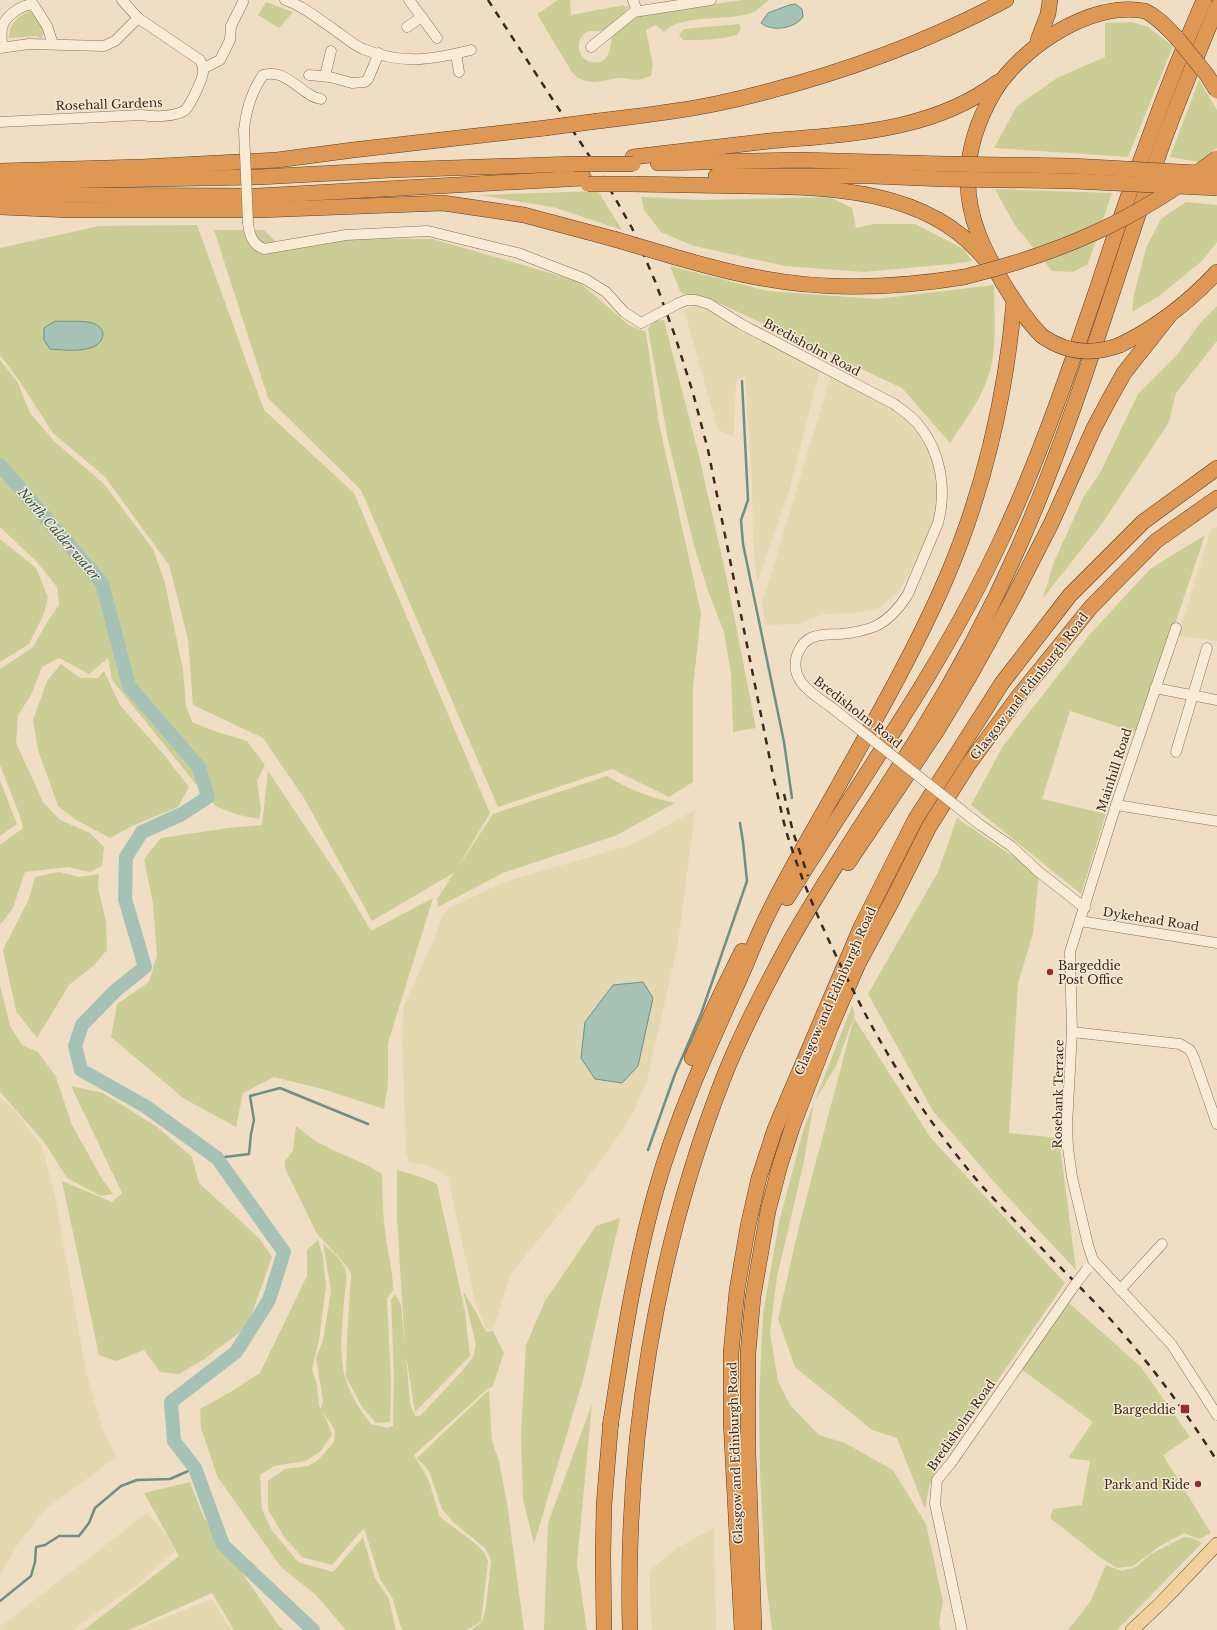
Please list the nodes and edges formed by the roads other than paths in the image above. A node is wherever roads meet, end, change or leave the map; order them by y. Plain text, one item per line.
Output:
1 (122, 0) edge
2 (287, 0) edge
3 (409, 0) edge
4 (633, 0) edge
5 (708, 0) edge
6 (712, 0) edge
7 (1006, 0) edge
8 (1050, 0) edge
9 (1204, 0) edge
10 (243, 2) dead end
11 (1217, 7) edge
12 (637, 11) junction
13 (422, 17) junction
14 (138, 18) junction
15 (407, 27) dead end
16 (437, 38) dead end
17 (1037, 41) junction
18 (53, 44) junction
19 (591, 47) dead end
20 (1, 48) edge
21 (330, 50) dead end
22 (471, 50) dead end
23 (379, 53) junction
24 (456, 54) junction
25 (204, 68) junction
26 (460, 72) dead end
27 (309, 75) dead end
28 (325, 76) junction
29 (1005, 77) junction
30 (1212, 79) edge
31 (1217, 91) edge
32 (321, 99) dead end
33 (0, 122) edge
34 (411, 143) junction
35 (1217, 158) edge
36 (631, 170) junction
37 (0, 172) edge
38 (1217, 174) edge
39 (125, 180) junction
40 (0, 182) edge
41 (1217, 188) edge
42 (0, 195) edge
43 (0, 207) edge
44 (1217, 272) edge
45 (1000, 277) junction
46 (1217, 280) edge
47 (1196, 292) junction
48 (1014, 300) junction
49 (1169, 316) junction
50 (1217, 468) edge
51 (1073, 475) junction
52 (1217, 498) edge
53 (1176, 628) dead end
54 (1207, 648) dead end
55 (1155, 688) junction
56 (1192, 697) junction
57 (1217, 700) edge
58 (875, 720) junction
59 (1176, 752) dead end
60 (890, 780) junction
61 (1116, 805) junction
62 (1217, 821) edge
63 (1085, 908) junction
64 (1080, 921) junction
65 (1217, 943) edge
66 (737, 986) junction
67 (1072, 1032) junction
68 (1215, 1110) edge
69 (1217, 1124) edge
70 (693, 1164) junction
71 (1162, 1244) dead end
72 (1090, 1264) junction
73 (1120, 1290) junction
74 (1216, 1411) edge
75 (610, 1428) junction
76 (1217, 1544) edge
77 (604, 1630) edge
78 (630, 1630) edge
79 (742, 1630) edge
80 (754, 1630) edge
81 (962, 1630) edge
82 (1132, 1630) edge

1 - 14 street
2 - 23 street
3 - 13 street
4 - 12 street
5 - 6 street
5 - 12 street
7 - 34 highway, bridge
8 - 17 highway
9 - 66 highway
10 - 25 street
11 - 60 highway
12 - 19 street
13 - 15 street
13 - 16 street
14 - 18 street
14 - 25 street
17 - 29 highway
17 - 30 highway, bridge
18 - 20 street
18 - 20 street
21 - 28 street
22 - 24 street
23 - 24 street
23 - 28 street
24 - 26 street
25 - 33 street, Rosehall Gardens
27 - 28 street
29 - 36 highway
29 - 45 highway
30 - 31 highway, bridge
32 - 63 street, Bredisholm Road, bridge
34 - 37 highway
34 - 39 highway
35 - 43 highway, bridge
36 - 38 highway, bridge
36 - 39 highway, bridge
36 - 41 highway, bridge
36 - 42 highway
36 - 45 highway
39 - 40 highway
44 - 47 highway
45 - 48 highway
46 - 47 highway
47 - 49 highway
48 - 49 highway, bridge
48 - 58 highway
49 - 51 highway
50 - 79 highway, Glasgow and Edinburgh Road
51 - 60 highway
51 - 70 highway
52 - 80 highway, Glasgow and Edinburgh Road
53 - 55 street, Mainhill Road
54 - 56 street
55 - 56 street
55 - 61 street, Mainhill Road
56 - 57 street
56 - 59 street
58 - 66 highway
58 - 75 highway
60 - 70 highway
61 - 62 street
61 - 63 street, Mainhill Road
63 - 64 street, Mainhill Road
64 - 65 street, Dykehead Road
64 - 67 street, Rosebank Terrace
66 - 75 highway
67 - 68 street
67 - 72 street, Rosebank Terrace
68 - 69 street
70 - 78 highway
71 - 73 street
72 - 73 street, Rosebank Terrace
72 - 81 street, Bredisholm Road, bridge
73 - 74 street, Rosebank Terrace
75 - 77 highway
76 - 82 main road

